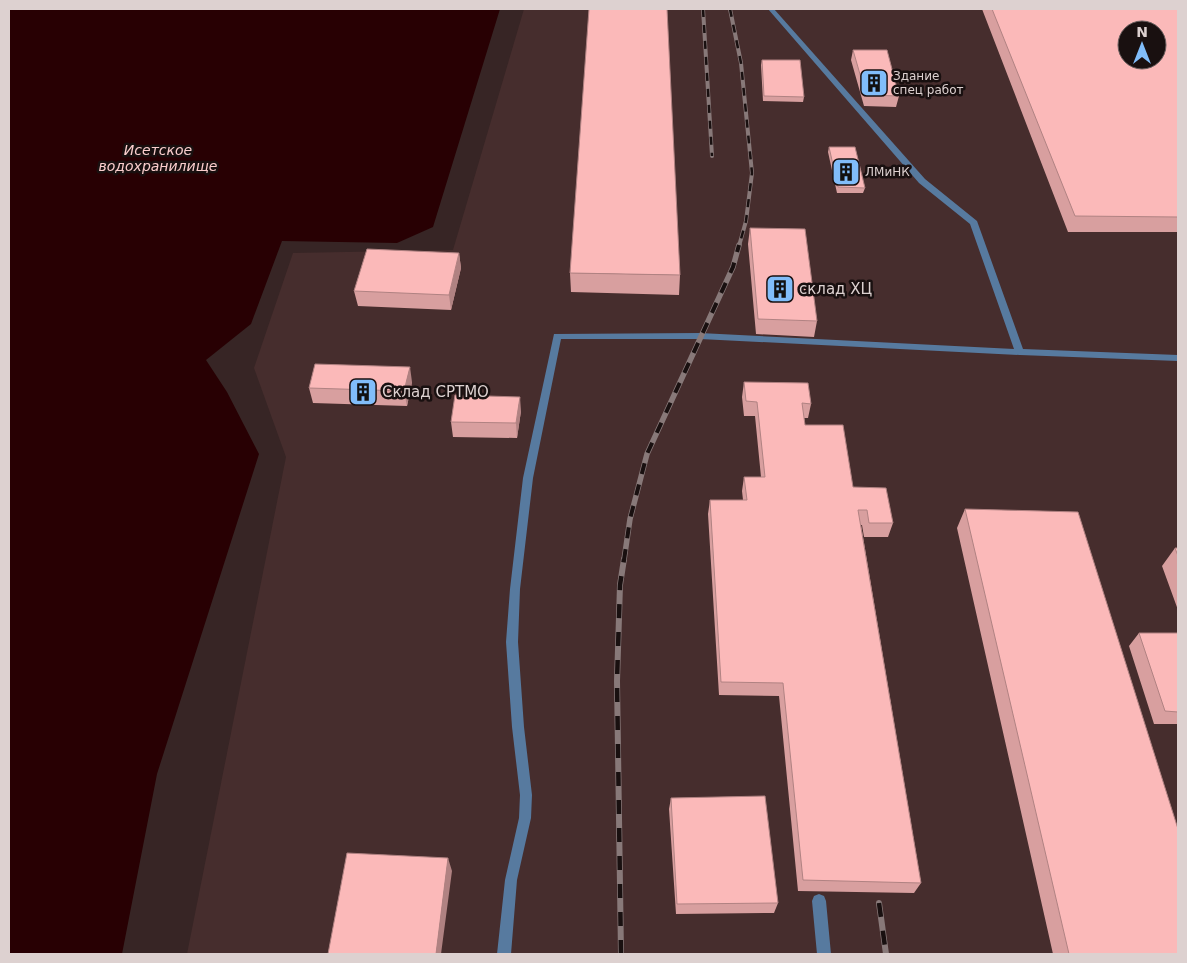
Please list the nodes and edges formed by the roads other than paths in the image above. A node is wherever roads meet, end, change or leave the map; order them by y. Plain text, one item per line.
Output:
1 (770, 9) edge
2 (1020, 352) junction
3 (1178, 358) edge
4 (819, 902) edge
5 (504, 954) edge
6 (824, 954) edge

1 - 2 lane
2 - 3 lane
2 - 5 lane
4 - 6 lane

